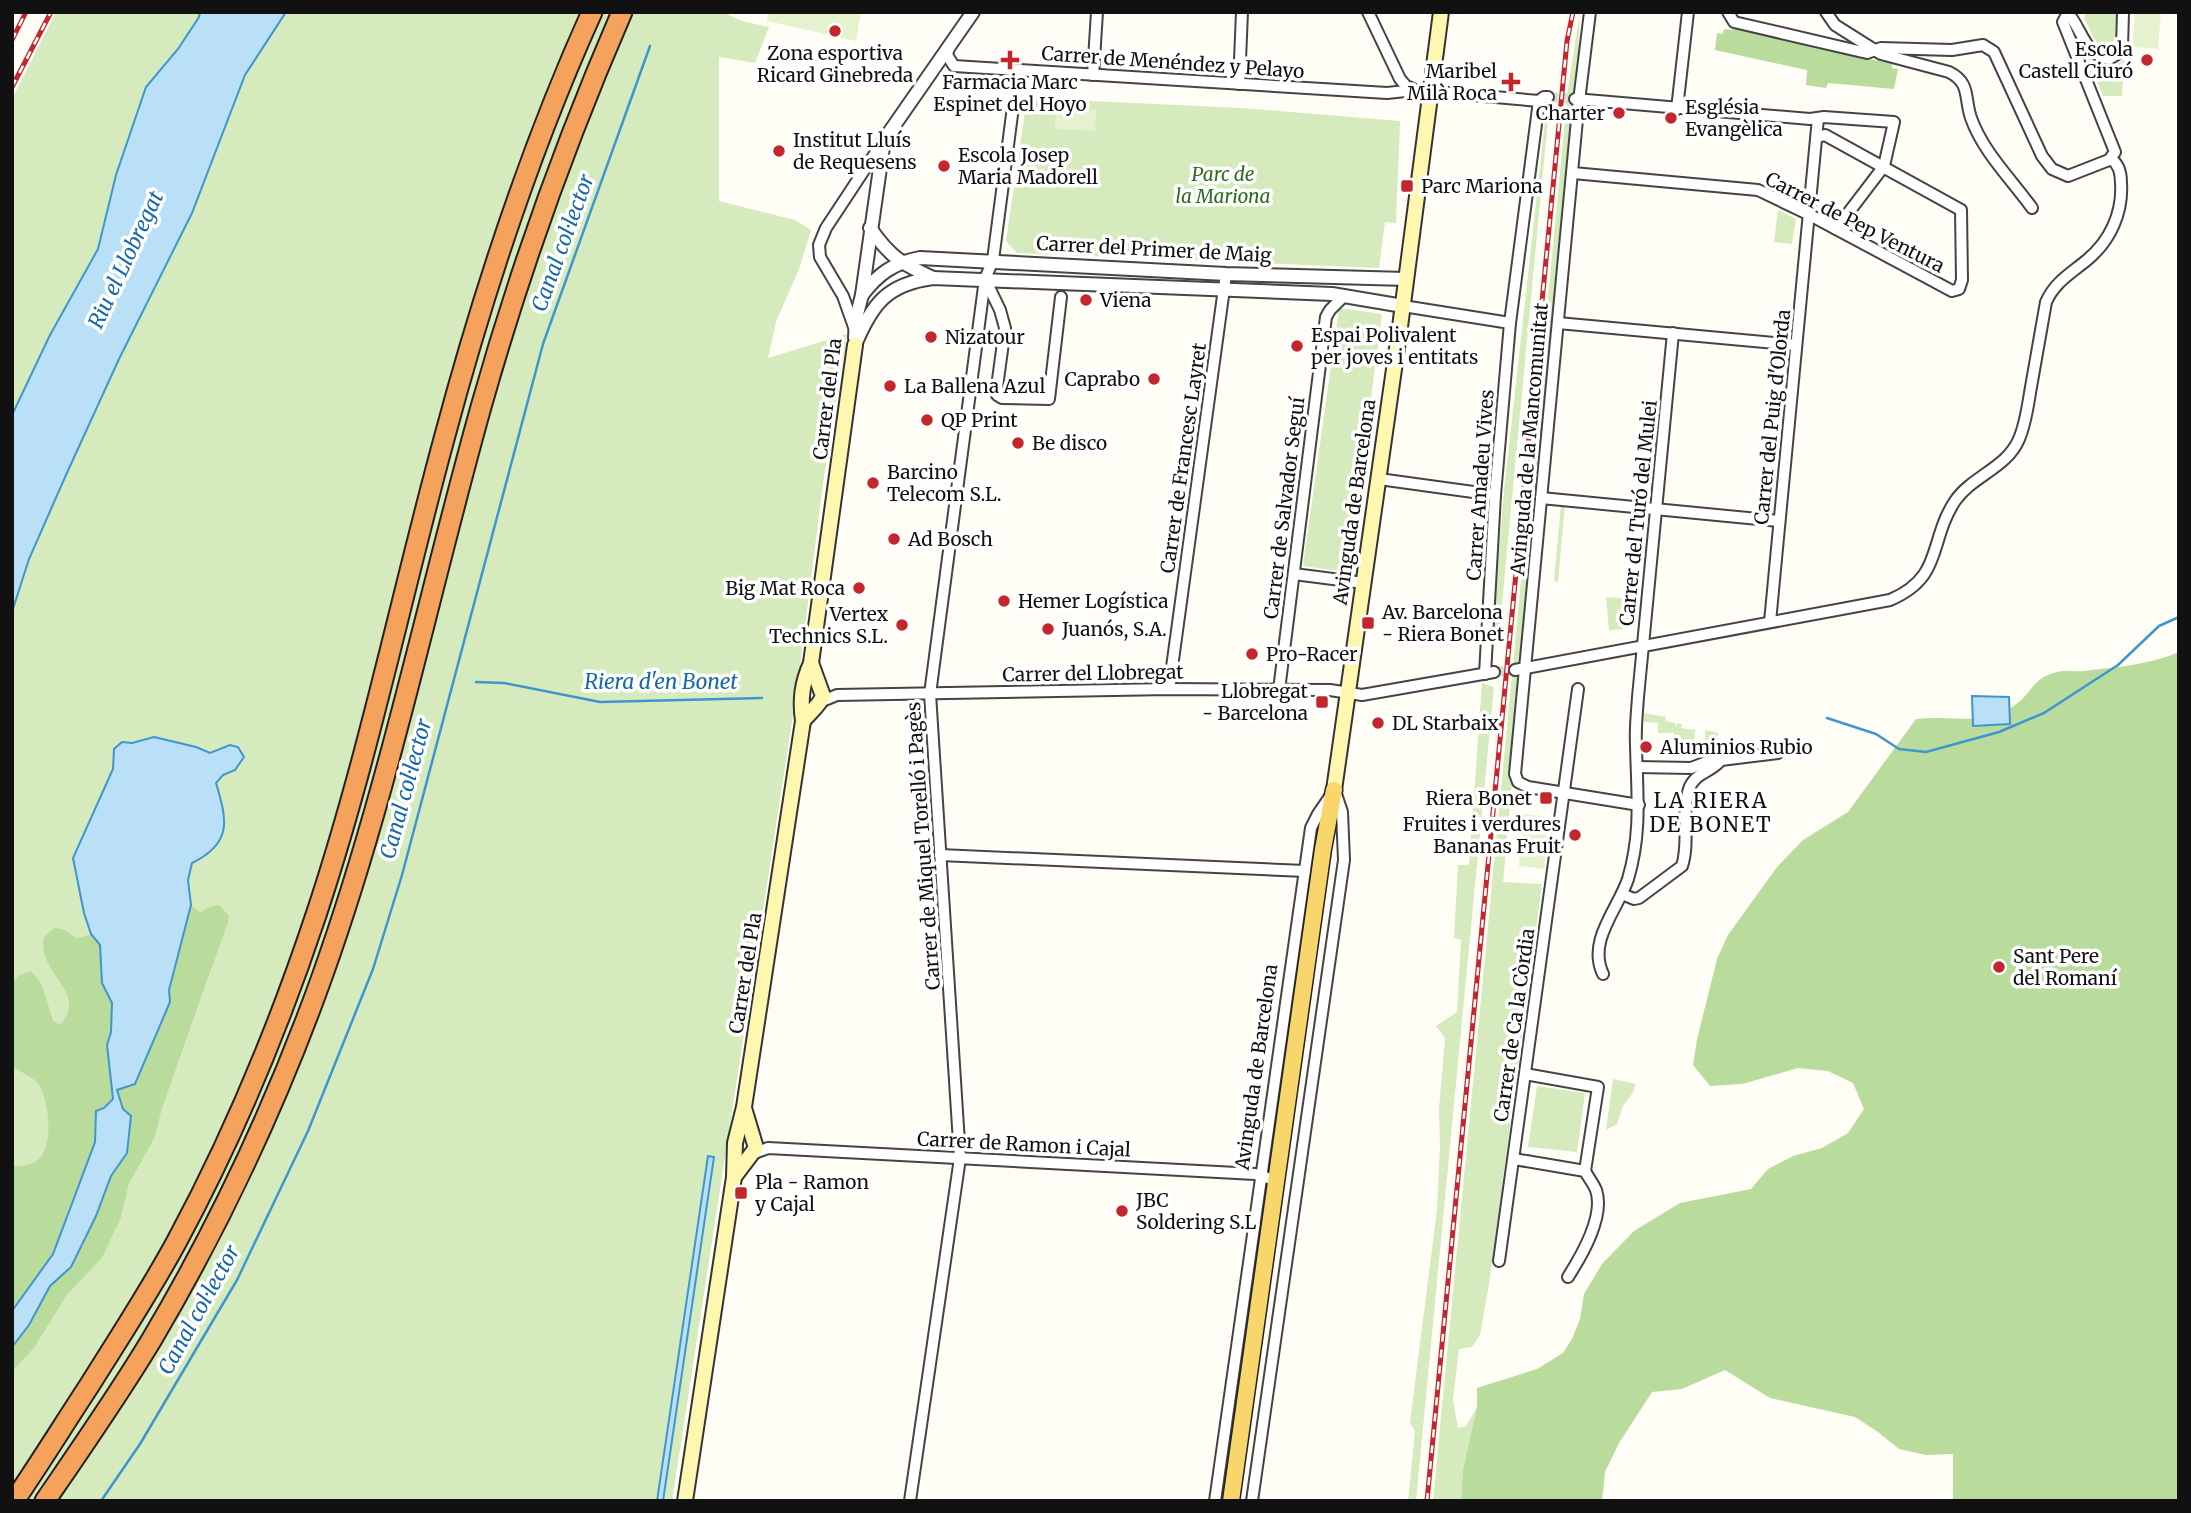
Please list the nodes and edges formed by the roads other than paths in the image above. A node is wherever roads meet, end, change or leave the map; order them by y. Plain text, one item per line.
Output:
1 (592, 12) edge
2 (622, 12) edge
3 (973, 12) edge
4 (1097, 12) edge
5 (1242, 12) edge
6 (1368, 12) edge
7 (1441, 12) edge
8 (1590, 12) edge
9 (1688, 12) edge
10 (1728, 12) edge
11 (1826, 12) edge
12 (2123, 12) edge
13 (2067, 13) edge
14 (950, 44) junction
15 (1876, 50) junction
16 (1093, 75) junction
17 (1239, 83) junction
18 (1415, 90) junction
19 (1431, 92) junction
20 (1544, 99) joint
21 (1575, 99) junction
22 (1013, 107) dead end
23 (1677, 108) junction
24 (1818, 118) junction
25 (1816, 137) junction
26 (884, 140) junction
27 (2111, 159) junction
28 (1884, 166) junction
29 (1573, 173) junction
30 (2032, 208) dead end
31 (1810, 215) junction
32 (870, 228) junction
33 (1836, 229) junction
34 (993, 260) junction
35 (900, 262) junction
36 (1226, 274) junction
37 (933, 278) junction
38 (985, 279) junction
39 (1406, 279) junction
40 (1224, 288) junction
41 (862, 295) junction
42 (1344, 296) junction
43 (1061, 297) dead end
44 (1403, 306) junction
45 (1510, 323) junction
46 (1558, 323) junction
47 (1673, 333) junction
48 (855, 339) junction
49 (1796, 345) junction
50 (1379, 479) junction
51 (1495, 495) junction
52 (1541, 498) junction
53 (1656, 508) junction
54 (1779, 521) junction
55 (1294, 574) junction
56 (1364, 583) junction
57 (1770, 622) junction
58 (1642, 646) junction
59 (1520, 668) junction
60 (1489, 673) joint
61 (1169, 689) junction
62 (1578, 689) dead end
63 (1279, 690) junction
64 (1349, 693) junction
65 (930, 694) junction
66 (812, 697) junction
67 (1778, 753) dead end
68 (1721, 760) junction
69 (1637, 767) junction
70 (1334, 790) junction
71 (1563, 793) junction
72 (1639, 805) junction
73 (1316, 848) junction
74 (940, 855) junction
75 (1305, 871) junction
76 (1341, 875) junction
77 (1622, 894) junction
78 (1603, 974) dead end
79 (1525, 1074) junction
80 (746, 1146) junction
81 (960, 1158) junction
82 (1514, 1159) junction
83 (1584, 1171) junction
84 (1269, 1179) junction
85 (1499, 1261) dead end
86 (1568, 1277) dead end
87 (129, 1323) junction
88 (73, 1459) junction
89 (12, 1480) edge
90 (14, 1501) edge
91 (45, 1501) edge
92 (58, 1501) edge
93 (685, 1501) edge
94 (910, 1501) edge
95 (1215, 1501) edge
96 (1231, 1501) edge
97 (1252, 1501) edge

1 - 87 highway
2 - 88 highway
3 - 14 street
4 - 16 street
5 - 17 street
6 - 18 street
7 - 19 main road, Avinguda de Barcelona
8 - 21 street, Avinguda de la Mancomunitat
9 - 23 street
10 - 15 street
11 - 15 street
12 - 13 street
13 - 27 street
14 - 16 street, Carrer de Menéndez y Pelayo
14 - 26 street
15 - 27 street
15 - 30 street
16 - 17 street, Carrer de Menéndez y Pelayo
17 - 18 street, Carrer de Menéndez y Pelayo
18 - 19 street, Carrer de Menéndez y Pelayo
19 - 20 street, Carrer de Menéndez y Pelayo
19 - 39 main road, Avinguda de Barcelona
20 - 45 street, Carrer Amadeu Vives
21 - 23 street
21 - 29 street, Avinguda de la Mancomunitat
22 - 34 street, Carrer de Miquel Torelló i Pagès
23 - 24 street
24 - 25 street, Carrer del Puig d'Olorda
24 - 28 street
25 - 28 street
25 - 31 street, Carrer del Puig d'Olorda
26 - 32 street, Carrer del Pla
26 - 48 street
27 - 57 street
28 - 33 street
28 - 33 street, Carrer de Pep Ventura
29 - 31 street, Carrer de Pep Ventura
29 - 46 street, Avinguda de la Mancomunitat
31 - 33 street, Carrer de Pep Ventura
31 - 49 street, Carrer del Puig d'Olorda
32 - 35 street, Carrer del Primer de Maig
32 - 41 street, Carrer del Pla
34 - 35 street, Carrer del Primer de Maig
34 - 36 street, Carrer del Primer de Maig
34 - 38 street, Carrer de Miquel Torelló i Pagès
35 - 37 street, Carrer del Primer de Maig
35 - 41 street
36 - 39 street, Carrer del Primer de Maig
36 - 40 street, Carrer de Francesc Layret
37 - 38 street, Carrer del Primer de Maig
37 - 48 street, Carrer del Primer de Maig
38 - 40 street, Carrer del Primer de Maig
38 - 43 street
38 - 65 street, Carrer de Miquel Torelló i Pagès
39 - 44 main road, Avinguda de Barcelona
40 - 42 street, Carrer del Primer de Maig
40 - 61 street, Carrer de Francesc Layret
41 - 48 street, Carrer del Pla
42 - 44 street, Carrer del Primer de Maig
42 - 55 street, Carrer de Salvador Seguí
44 - 45 street
44 - 50 main road, Avinguda de Barcelona
45 - 51 street, Carrer Amadeu Vives
46 - 47 street
46 - 52 street, Avinguda de la Mancomunitat
47 - 49 street
47 - 53 street, Carrer del Turó del Mulei
48 - 66 main road, Carrer del Pla
49 - 54 street, Carrer del Puig d'Olorda
50 - 51 street
50 - 56 main road, Avinguda de Barcelona
51 - 60 street, Carrer Amadeu Vives
52 - 53 street
52 - 59 street, Avinguda de la Mancomunitat
53 - 54 street
53 - 58 street, Carrer del Turó del Mulei
54 - 57 street, Carrer del Puig d'Olorda
55 - 56 street
55 - 63 street, Carrer de Salvador Seguí
56 - 64 main road, Avinguda de Barcelona
57 - 58 street
58 - 59 street
58 - 69 street, Carrer del Turó del Mulei
59 - 71 street, Avinguda de la Mancomunitat
60 - 64 street, Carrer del Llobregat
61 - 63 street, Carrer del Llobregat
61 - 65 street, Carrer del Llobregat
62 - 71 street, Carrer de Ca la Còrdia
63 - 64 street, Carrer del Llobregat
64 - 70 main road, Avinguda de Barcelona
65 - 66 street, Carrer del Llobregat
65 - 74 street, Carrer de Miquel Torelló i Pagès
66 - 80 main road, Carrer del Pla
67 - 68 street
68 - 69 street
68 - 77 street
69 - 72 street, Carrer del Turó del Mulei
70 - 73 main road, Avinguda de Barcelona
70 - 76 street, Avinguda de Barcelona
71 - 72 street
71 - 79 street, Carrer de Ca la Còrdia
72 - 77 street, Carrer del Turó del Mulei
73 - 75 street, Avinguda de Barcelona
73 - 76 street
73 - 84 main road, Avinguda de Barcelona
74 - 75 street
74 - 81 street, Carrer de Miquel Torelló i Pagès
75 - 84 street, Avinguda de Barcelona
76 - 97 street, Avinguda de Barcelona
77 - 78 street, Carrer del Turó del Mulei
79 - 82 street, Carrer de Ca la Còrdia
79 - 83 street
80 - 81 street, Carrer de Ramon i Cajal
80 - 93 main road, Carrer del Pla
81 - 84 street, Carrer de Ramon i Cajal
81 - 94 street, Carrer de Miquel Torelló i Pagès
82 - 83 street
82 - 85 street, Carrer de Ca la Còrdia
83 - 86 street
84 - 95 street, Avinguda de Barcelona
84 - 96 main road, Avinguda de Barcelona
87 - 89 highway
87 - 90 highway
88 - 91 highway
88 - 92 highway

